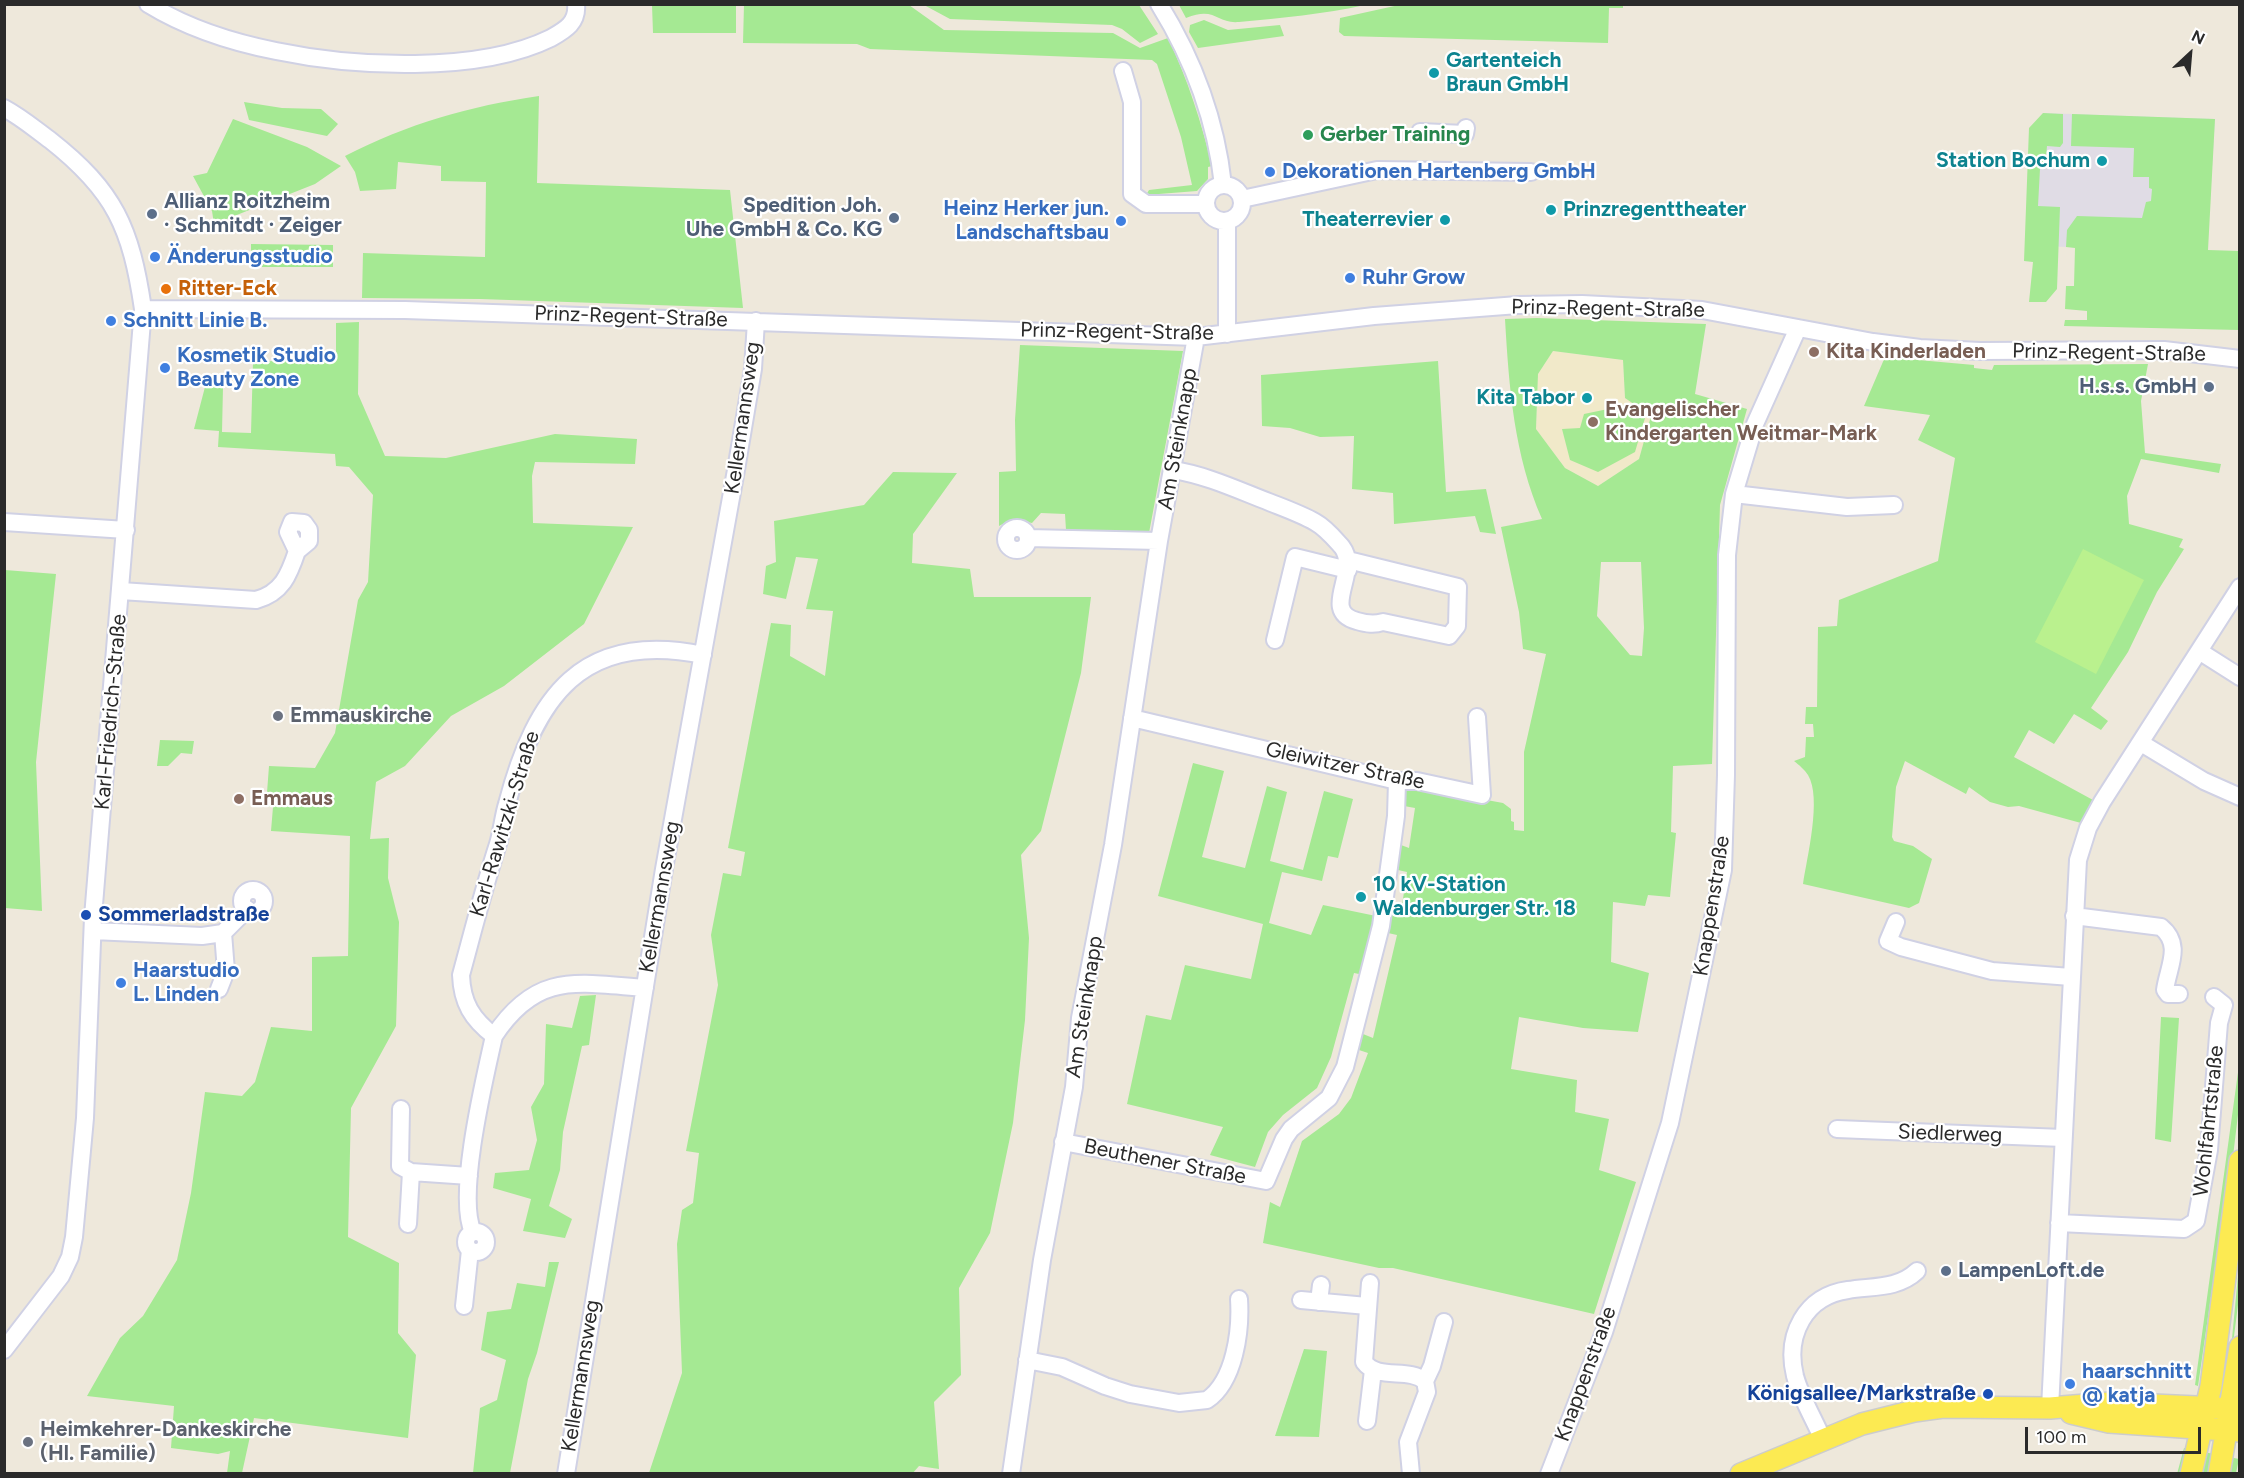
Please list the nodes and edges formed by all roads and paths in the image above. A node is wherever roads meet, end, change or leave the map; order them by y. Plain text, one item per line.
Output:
1 (148, 4) edge
2 (576, 4) edge
3 (1159, 4) edge
4 (1123, 71) dead end
5 (4, 108) edge
6 (1466, 128) dead end
7 (1420, 132) dead end
8 (1531, 172) dead end
9 (1223, 185) junction
10 (1242, 199) junction
11 (1206, 204) junction
12 (1227, 221) junction
13 (143, 309) junction
14 (756, 321) junction
15 (1798, 328) junction
16 (1227, 334) junction
17 (1196, 337) junction
18 (2240, 359) edge
19 (1173, 470) junction
20 (1734, 494) junction
21 (1894, 505) dead end
22 (4, 522) edge
23 (126, 530) junction
24 (1028, 538) dead end
25 (1159, 541) junction
26 (297, 551) dead end
27 (1348, 565) junction
28 (2240, 587) edge
29 (121, 591) junction
30 (1275, 640) dead end
31 (2199, 651) junction
32 (703, 655) junction
33 (2240, 677) edge
34 (1477, 717) dead end
35 (1132, 718) junction
36 (2141, 743) junction
37 (1397, 781) junction
38 (2240, 797) edge
39 (247, 909) dead end
40 (2074, 916) junction
41 (1896, 922) dead end
42 (93, 932) junction
43 (223, 933) junction
44 (2071, 977) junction
45 (645, 988) junction
46 (219, 989) dead end
47 (2179, 994) dead end
48 (2214, 997) dead end
49 (494, 1036) junction
50 (401, 1109) dead end
51 (1837, 1129) dead end
52 (2063, 1138) junction
53 (1063, 1142) junction
54 (2240, 1161) edge
55 (411, 1172) junction
56 (469, 1176) junction
57 (2059, 1222) junction
58 (408, 1224) dead end
59 (1917, 1271) dead end
60 (1370, 1283) dead end
61 (1321, 1285) dead end
62 (1239, 1299) dead end
63 (1301, 1300) dead end
64 (1319, 1302) junction
65 (464, 1306) dead end
66 (1367, 1306) junction
67 (1444, 1322) dead end
68 (2240, 1347) edge
69 (4, 1350) edge
70 (1027, 1360) junction
71 (1373, 1370) junction
72 (1425, 1381) junction
73 (2050, 1408) junction
74 (2206, 1408) junction
75 (2235, 1409) edge
76 (1367, 1421) dead end
77 (2201, 1430) junction
78 (2234, 1431) edge
79 (1823, 1440) junction
80 (566, 1473) edge
81 (1011, 1473) edge
82 (1411, 1473) edge
83 (1549, 1473) edge
84 (1741, 1473) edge
85 (2191, 1473) edge
86 (2219, 1473) edge

1 - 2 street
3 - 9 street
4 - 11 street
5 - 13 street, Karl-Friedrich-Straße
6 - 7 street
8 - 10 street
9 - 10 street
9 - 11 street
10 - 12 street
11 - 12 street
12 - 16 street, Prinz-Regent-Straße
13 - 14 street, Prinz-Regent-Straße
13 - 23 street, Karl-Friedrich-Straße
14 - 17 street, Prinz-Regent-Straße
14 - 32 street, Kellermannsweg
15 - 16 street, Prinz-Regent-Straße
15 - 18 street, Prinz-Regent-Straße
15 - 20 street, Knappenstraße
16 - 17 street, Prinz-Regent-Straße
17 - 19 street, Am Steinknapp
19 - 25 street, Am Steinknapp
19 - 27 street
20 - 21 street
20 - 83 street, Knappenstraße
22 - 23 street
23 - 29 street, Karl-Friedrich-Straße
24 - 25 street
25 - 35 street, Am Steinknapp
26 - 29 street
27 - 27 street
27 - 30 street
28 - 31 street
29 - 42 street, Karl-Friedrich-Straße
31 - 33 street
31 - 36 street
32 - 45 street, Kellermannsweg
32 - 49 street, Karl-Rawitzki-Straße
34 - 37 street, Gleiwitzer Straße
35 - 37 street, Gleiwitzer Straße
35 - 53 street, Am Steinknapp
36 - 38 street
36 - 40 street
37 - 53 street, Beuthener Straße
39 - 43 street
40 - 44 street
40 - 47 street
41 - 44 street
42 - 43 street
42 - 69 street, Karl-Friedrich-Straße
43 - 46 street
44 - 52 street
45 - 49 street
45 - 80 street, Kellermannsweg
48 - 57 street, Wohlfahrtstraße
49 - 56 street
50 - 55 street
51 - 52 street, Siedlerweg
52 - 57 street
53 - 70 street, Am Steinknapp
54 - 74 main road
55 - 56 street
55 - 58 street
56 - 65 street
57 - 73 street
59 - 79 street
60 - 66 street
61 - 64 street
62 - 70 street
63 - 64 street
64 - 66 street
66 - 71 street
67 - 72 street
68 - 75 main road
70 - 81 street, Am Steinknapp
71 - 72 street
71 - 76 street
72 - 82 street
73 - 74 main road
73 - 77 main road
73 - 79 main road
74 - 75 main road
74 - 77 main road
75 - 78 main road
77 - 78 main road
77 - 85 main road
78 - 86 main road
79 - 84 main road

